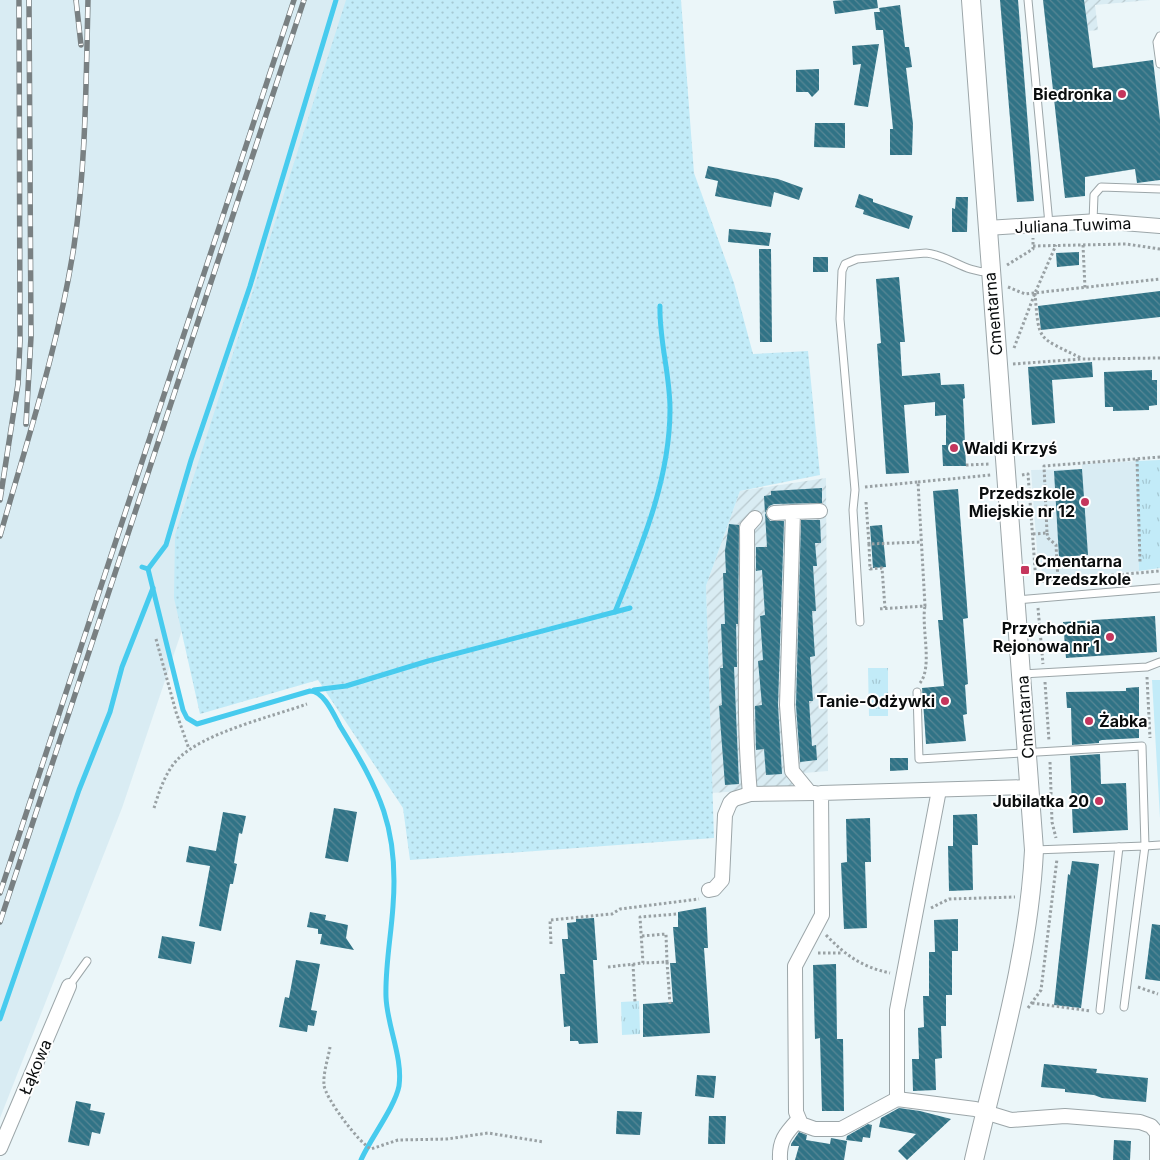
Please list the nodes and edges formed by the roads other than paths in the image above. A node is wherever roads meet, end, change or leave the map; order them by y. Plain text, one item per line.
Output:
1 (971, 0) edge
2 (1028, 0) edge
3 (1160, 36) edge
4 (1160, 64) edge
5 (1160, 189) edge
6 (1093, 221) junction
7 (1049, 224) junction
8 (1160, 226) edge
9 (987, 228) junction
10 (996, 278) junction
11 (820, 511) dead end
12 (793, 512) junction
13 (774, 513) dead end
14 (755, 518) dead end
15 (1160, 588) edge
16 (1160, 593) edge
17 (1016, 600) junction
18 (860, 622) dead end
19 (1160, 662) edge
20 (1022, 674) junction
21 (917, 692) dead end
22 (1027, 752) junction
23 (1030, 786) junction
24 (939, 790) junction
25 (815, 793) junction
26 (750, 794) junction
27 (1160, 845) edge
28 (1145, 846) junction
29 (1119, 847) junction
30 (1034, 850) junction
31 (705, 894) road end
32 (87, 961) dead end
33 (69, 986) joint
34 (1124, 1007) dead end
35 (1098, 1011) road end
36 (897, 1099) junction
37 (985, 1112) junction
38 (798, 1120) junction
39 (0, 1148) edge
40 (780, 1160) edge
41 (974, 1160) edge
42 (1157, 1160) edge

1 - 9 street, Cmentarna
2 - 7 lane
3 - 4 lane
5 - 6 lane
6 - 7 street, Juliana Tuwima
6 - 8 street, Juliana Tuwima
7 - 9 street, Juliana Tuwima
9 - 10 street, Cmentarna
10 - 17 street, Cmentarna
10 - 18 lane
11 - 12 street
12 - 13 street
12 - 25 street
14 - 26 street
15 - 16 lane
15 - 17 lane
17 - 20 street, Cmentarna
19 - 20 lane
20 - 22 street, Cmentarna
21 - 22 lane
22 - 23 street, Cmentarna
22 - 28 lane
23 - 24 street
23 - 30 street, Cmentarna
24 - 25 street
24 - 36 street
25 - 26 street
25 - 38 street
26 - 31 street
27 - 28 lane
28 - 29 lane
28 - 34 lane
29 - 30 lane
29 - 35 lane
30 - 37 street, Cmentarna
32 - 33 lane
33 - 39 street, Łąkowa
36 - 37 street
36 - 38 street
37 - 41 street, Cmentarna
37 - 42 street
38 - 40 street

